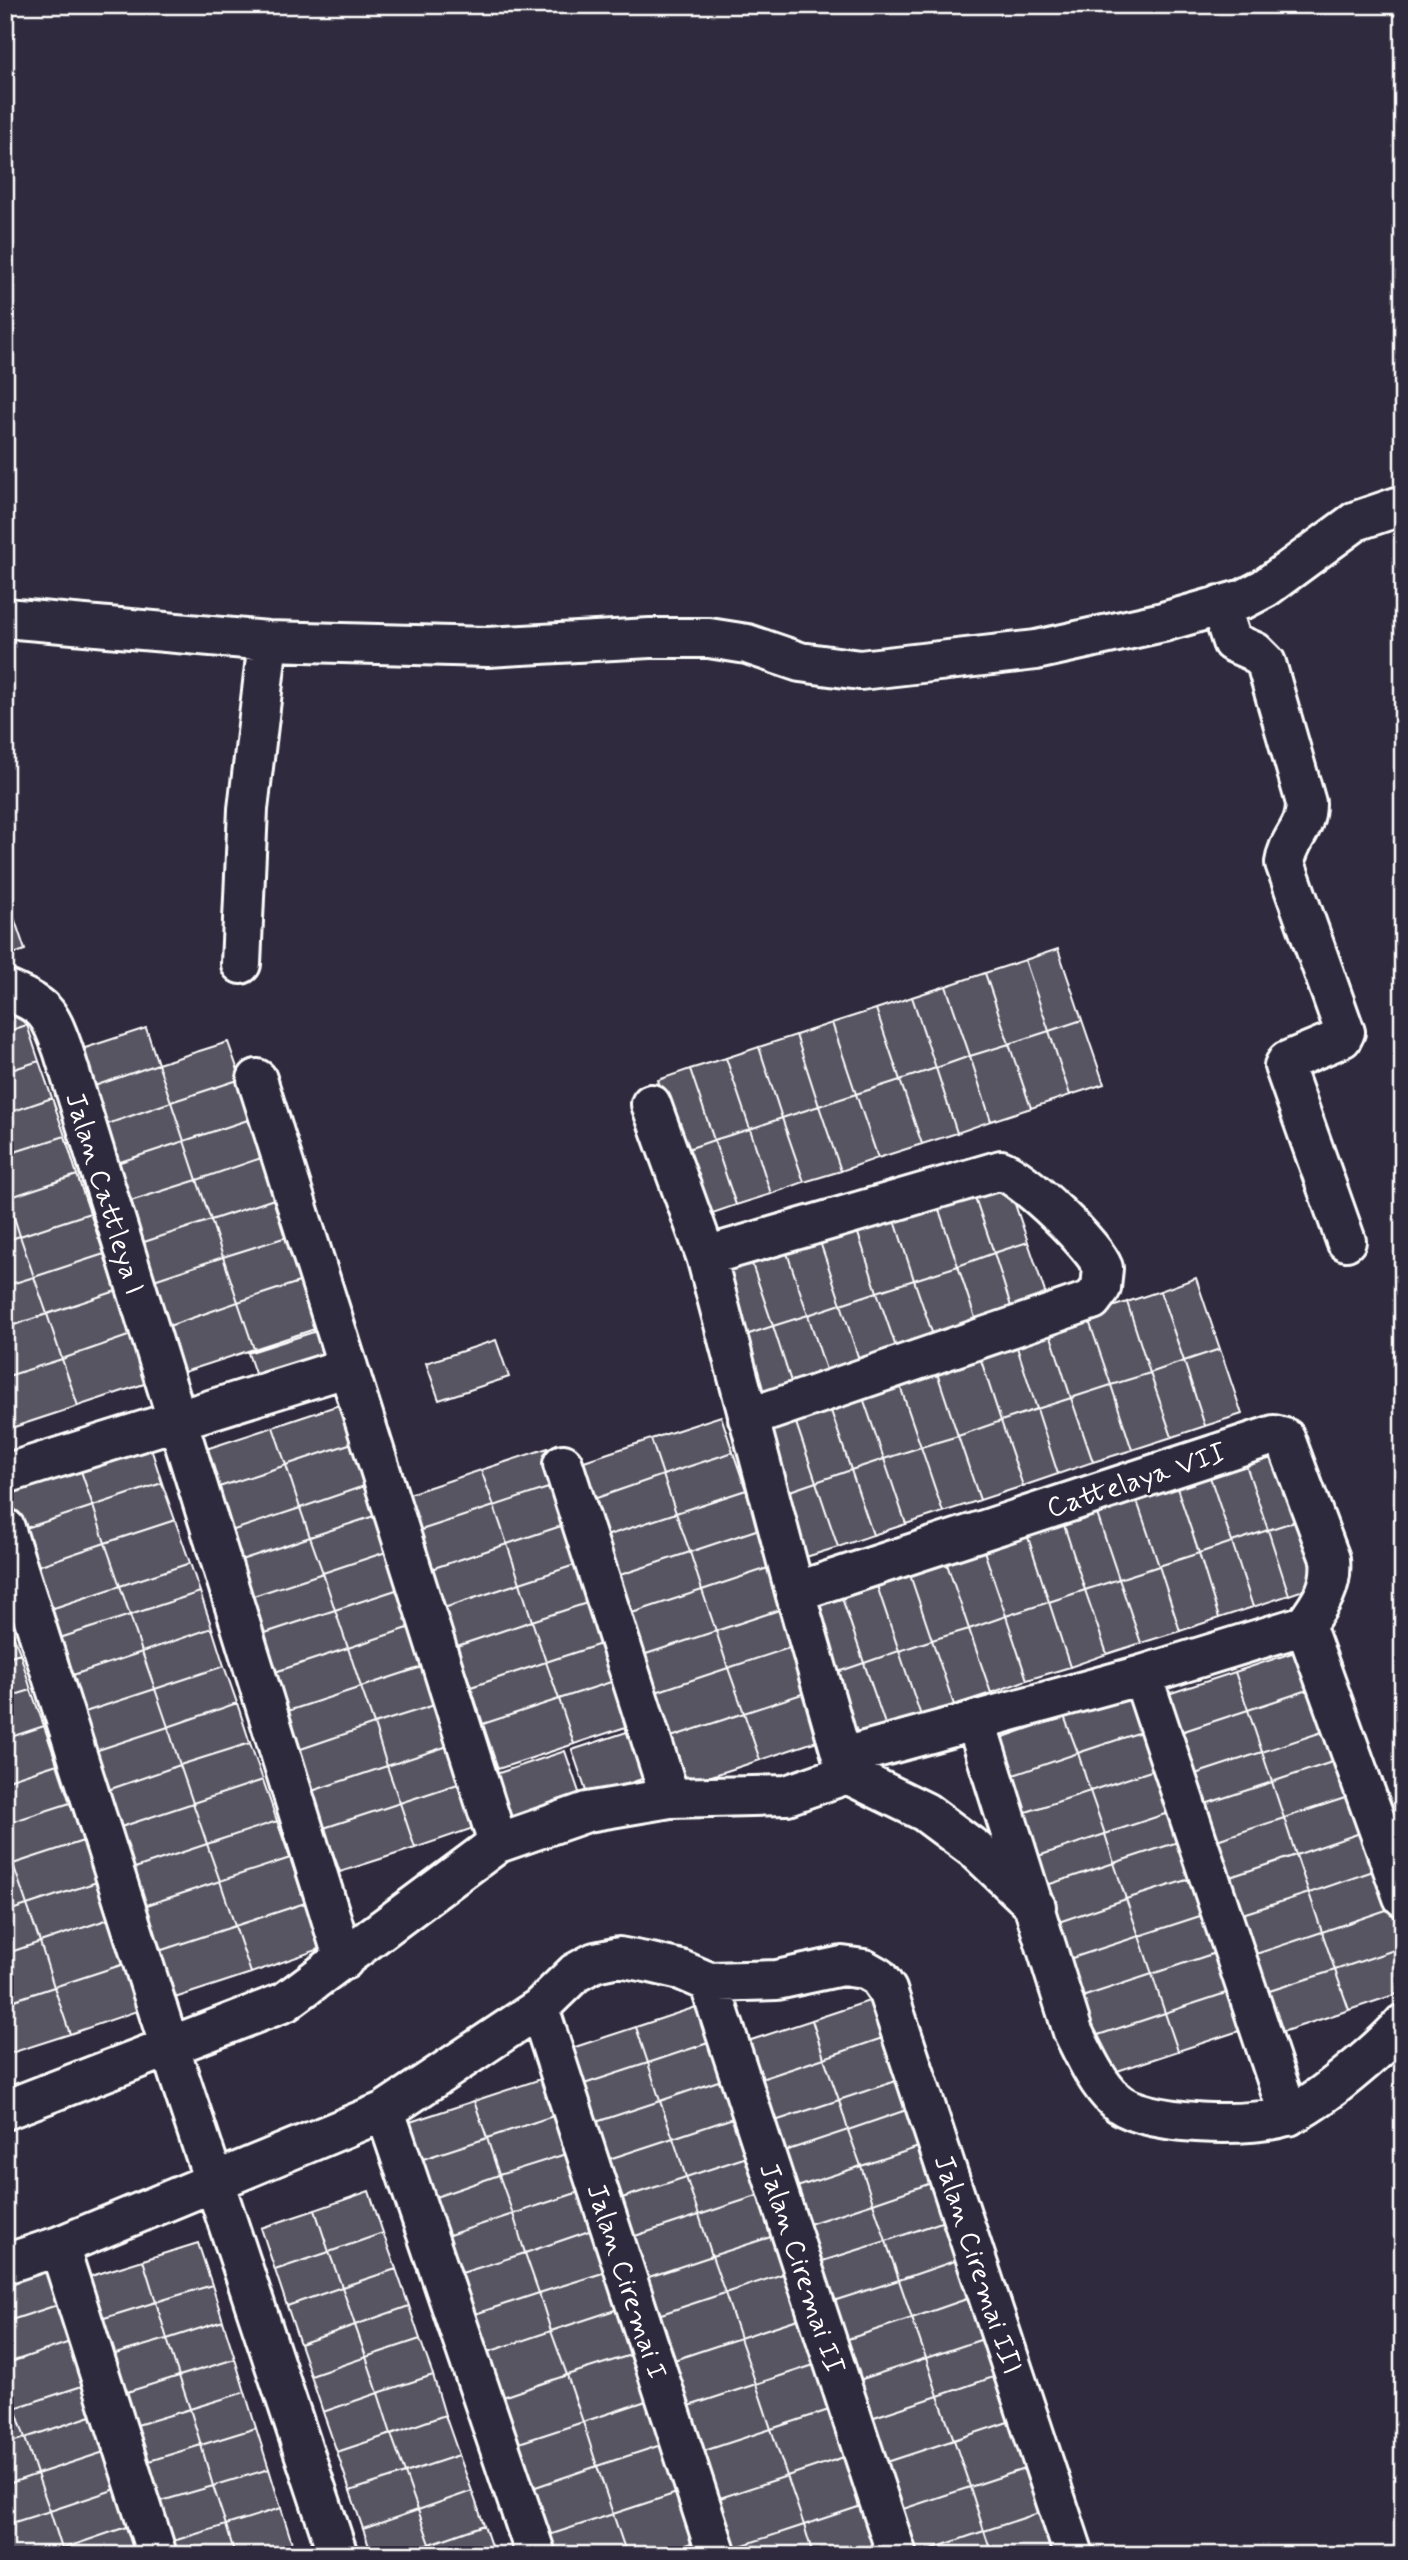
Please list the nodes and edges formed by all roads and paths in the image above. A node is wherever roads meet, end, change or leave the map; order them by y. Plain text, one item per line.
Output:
1 (1403, 505) edge
2 (1220, 606) junction
3 (5, 618) edge
4 (268, 641) junction
5 (241, 964) dead end
6 (5, 989) edge
7 (257, 1079) dead end
8 (651, 1104) dead end
9 (1346, 1241) dead end
10 (706, 1256) junction
11 (348, 1367) junction
12 (748, 1418) junction
13 (176, 1422) junction
14 (563, 1464) dead end
15 (5, 1474) edge
16 (5, 1528) edge
17 (795, 1592) junction
18 (1305, 1625) junction
19 (1142, 1675) junction
20 (976, 1723) junction
21 (845, 1765) junction
22 (670, 1798) junction
23 (498, 1843) junction
24 (1403, 1897) edge
25 (1036, 1907) junction
26 (344, 1960) junction
27 (709, 1982) junction
28 (539, 2008) junction
29 (1403, 2024) edge
30 (174, 2060) junction
31 (5, 2110) edge
32 (385, 2111) junction
33 (1289, 2116) junction
34 (210, 2167) junction
35 (59, 2246) junction
36 (5, 2264) edge
37 (157, 2555) edge
38 (338, 2555) edge
39 (536, 2555) edge
40 (717, 2555) edge
41 (897, 2555) edge
42 (1074, 2555) edge

1 - 2 street
2 - 4 street
2 - 9 street
3 - 4 street
4 - 5 street
6 - 13 street, Jalan Cattleya I
7 - 11 street
8 - 10 street
10 - 12 street
10 - 12 street
11 - 13 street
11 - 23 street
12 - 17 street
13 - 15 street
13 - 26 street, Jalan Cattleya I
14 - 22 street
16 - 30 street
17 - 18 street, Cattelaya VII
17 - 21 street
18 - 19 street
18 - 24 street
19 - 20 street
19 - 33 street
20 - 21 street
20 - 25 street
21 - 22 street
21 - 25 street
22 - 23 street
23 - 26 street
25 - 33 street
26 - 30 street
27 - 28 street
27 - 41 street, Jalan Ciremai II
27 - 42 street, Jalan Ciremai III
28 - 32 street
28 - 40 street, Jalan Ciremai I
29 - 33 street
30 - 31 street
30 - 34 street
32 - 34 street
32 - 39 street
34 - 35 street
34 - 38 street
35 - 36 street
35 - 37 street

